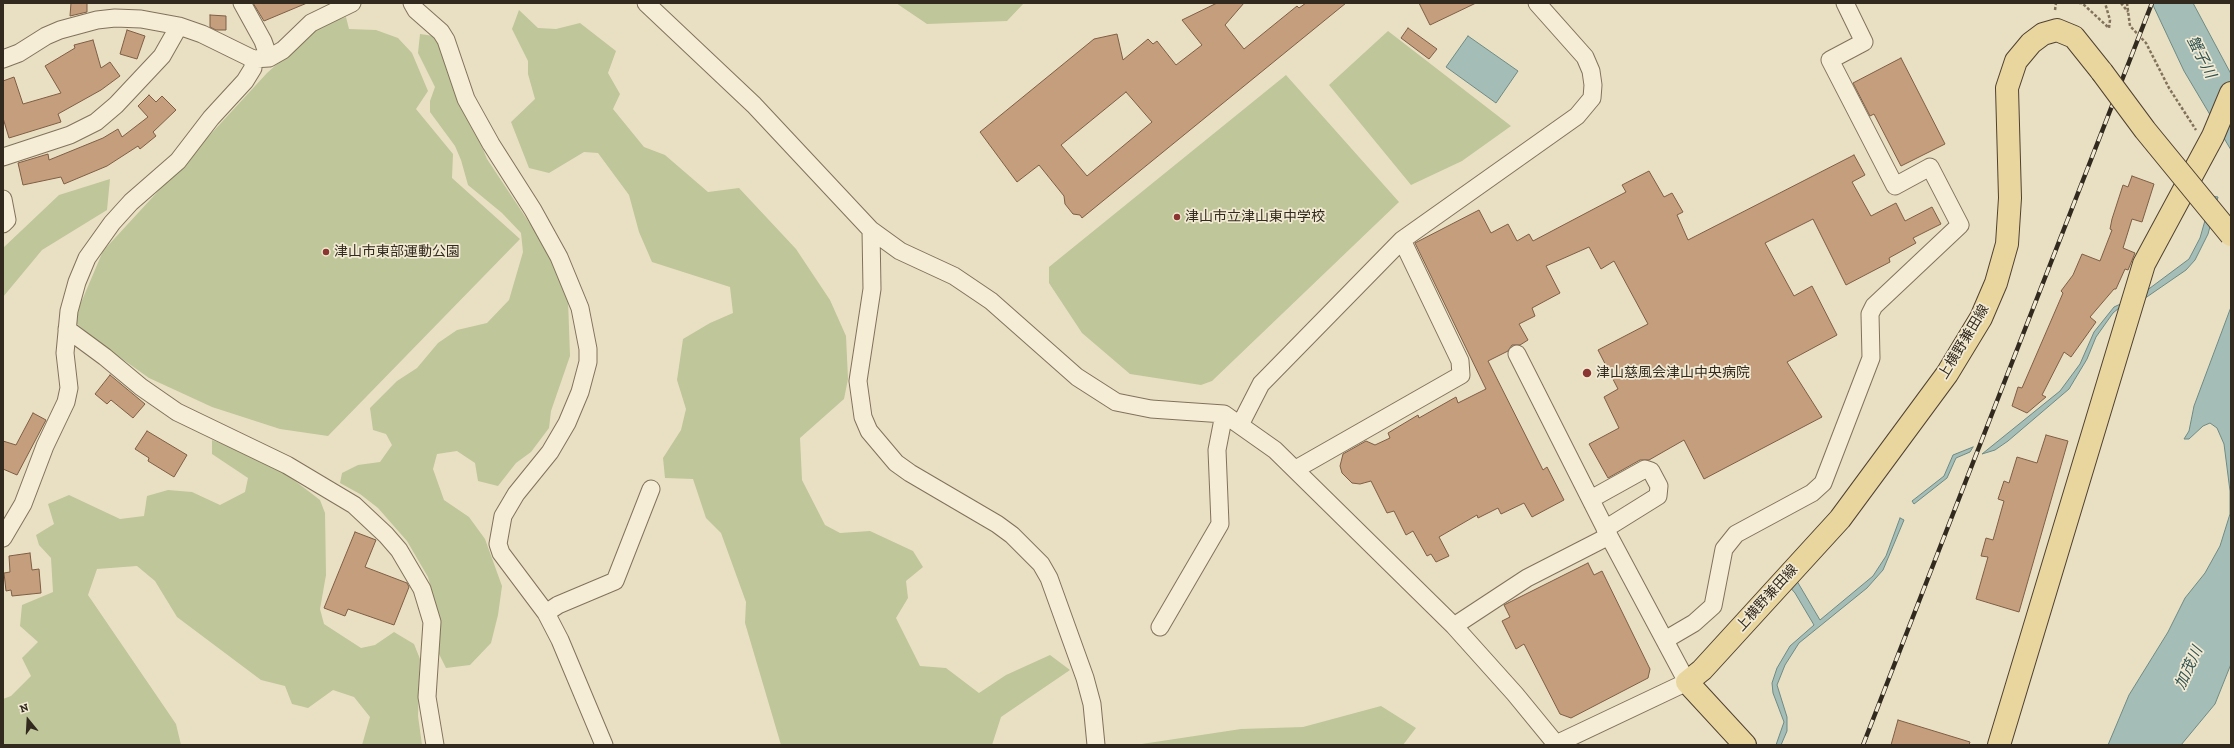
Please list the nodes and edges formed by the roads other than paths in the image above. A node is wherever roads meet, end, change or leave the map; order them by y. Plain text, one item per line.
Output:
1 (242, 3) edge
2 (352, 3) edge
3 (412, 3) edge
4 (646, 3) edge
5 (1537, 3) edge
6 (1845, 3) edge
7 (179, 26) junction
8 (261, 58) junction
9 (3, 59) edge
10 (2231, 93) edge
11 (3, 157) edge
12 (3, 199) edge
13 (3, 224) edge
14 (871, 230) junction
15 (2231, 235) edge
16 (1402, 240) junction
17 (67, 329) junction
18 (1517, 354) dead end
19 (1224, 414) junction
20 (1240, 425) junction
21 (1296, 469) junction
22 (651, 489) dead end
23 (1591, 499) junction
24 (1607, 532) junction
25 (3, 538) edge
26 (546, 613) junction
27 (1454, 626) junction
28 (1160, 627) dead end
29 (1665, 640) junction
30 (1687, 682) junction
31 (435, 745) edge
32 (604, 745) edge
33 (1096, 745) edge
34 (1555, 745) edge
35 (1745, 745) edge
36 (1999, 745) edge

1 - 8 street
2 - 8 street
3 - 26 street
4 - 14 street
5 - 16 street
6 - 29 street
7 - 8 street
7 - 9 street
7 - 11 street
8 - 17 street
10 - 36 main road
12 - 13 street
14 - 19 street
14 - 33 street
15 - 30 main road, 上横野兼田線, bridge
16 - 20 street
16 - 21 street
17 - 25 street
17 - 31 street
18 - 23 street
19 - 20 street
19 - 28 street
20 - 21 street
21 - 27 street
22 - 26 street
23 - 24 street
23 - 24 street
24 - 27 street
24 - 29 street
26 - 32 street
27 - 34 street
29 - 30 street
30 - 34 street
30 - 35 main road

